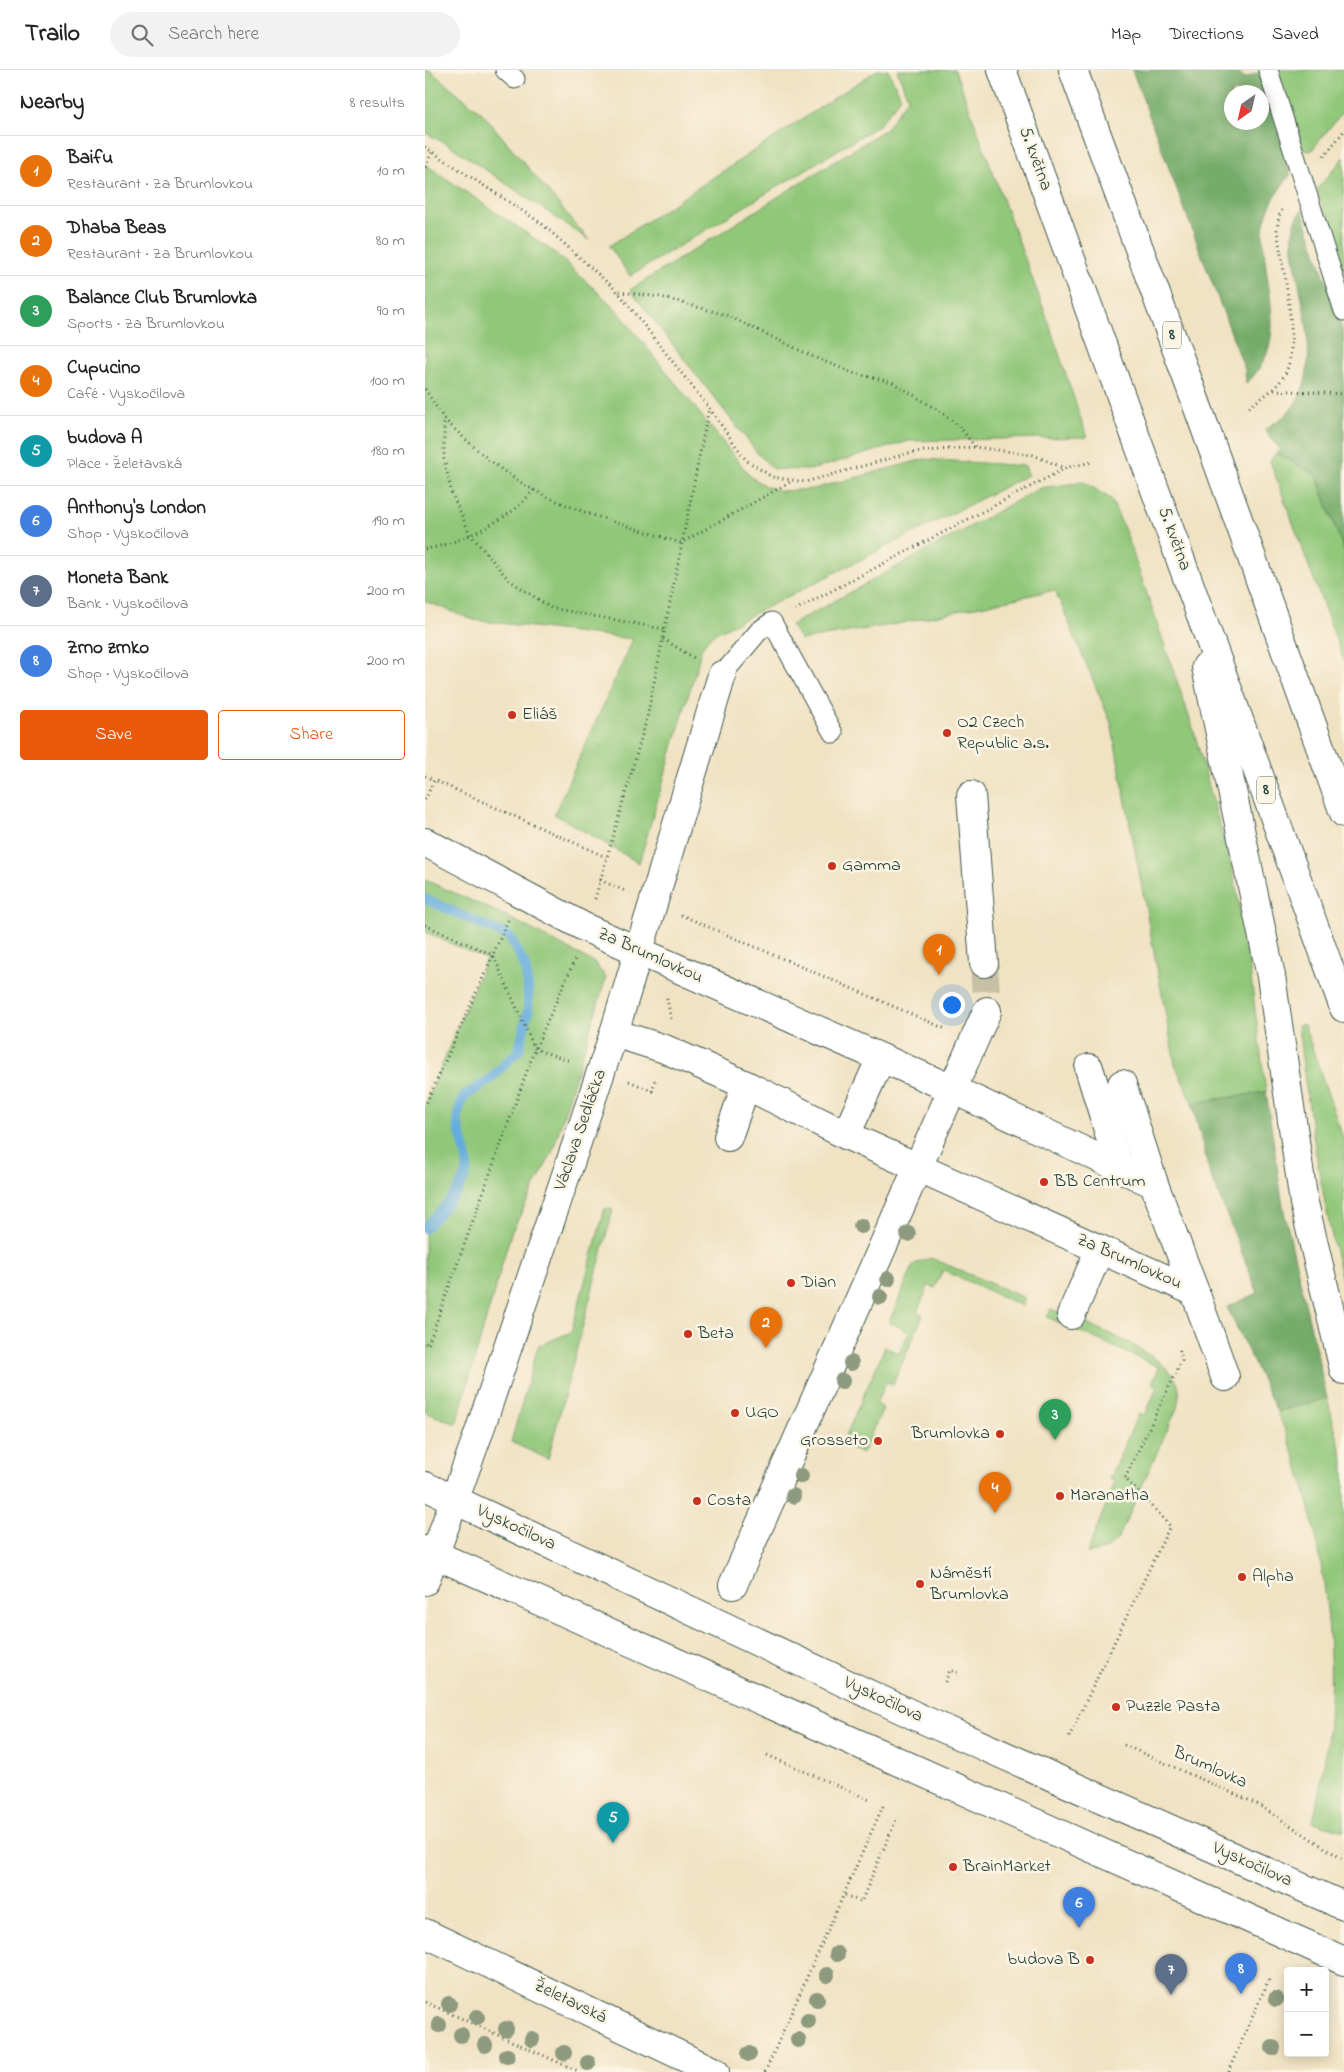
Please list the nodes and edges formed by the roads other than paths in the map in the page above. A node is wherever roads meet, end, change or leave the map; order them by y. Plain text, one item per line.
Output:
1 (1002, 70) edge
2 (1073, 70) edge
3 (1268, 70) edge
4 (1344, 311) edge
5 (1186, 572) junction
6 (722, 675) joint
7 (833, 734) dead end
8 (971, 795) dead end
9 (1344, 813) edge
10 (425, 842) edge
11 (638, 952) junction
12 (983, 962) tunnel mouth
13 (1344, 1008) edge
14 (987, 1011) tunnel mouth
15 (614, 1033) junction
16 (881, 1058) junction
17 (1089, 1068) dead end
18 (1122, 1084) dead end
19 (754, 1089) junction
20 (964, 1095) junction
21 (846, 1135) junction
22 (735, 1140) dead end
23 (1119, 1166) junction
24 (928, 1172) junction
25 (1154, 1184) junction
26 (1100, 1249) junction
27 (1195, 1292) junction
28 (1071, 1315) dead end
29 (1344, 1370) edge
30 (1225, 1377) dead end
31 (425, 1486) edge
32 (455, 1499) junction
33 (430, 1552) edge
34 (425, 1581) edge
35 (733, 1585) dead end
36 (1342, 1904) edge
37 (425, 1932) edge
38 (1344, 1961) edge
39 (715, 2072) edge

1 - 5 main road, 5. května / 8
2 - 9 main road, 8
3 - 4 lane
5 - 13 main road, 5. května / 8
5 - 29 main road
6 - 7 lane
6 - 11 main road, Václava Sedláčka
8 - 12 main road
10 - 11 main road, Za Brumlovkou
11 - 15 main road, Václava Sedláčka
11 - 16 main road, Za Brumlovkou
14 - 20 main road
15 - 19 main road, Za Brumlovkou
15 - 32 main road, Václava Sedláčka
16 - 20 main road, Za Brumlovkou
16 - 21 main road
17 - 23 main road
18 - 25 main road
19 - 21 main road, Za Brumlovkou
19 - 22 main road
20 - 23 main road, Za Brumlovkou
20 - 24 main road
21 - 24 main road, Za Brumlovkou
23 - 25 main road, Za Brumlovkou
24 - 26 main road, Za Brumlovkou
24 - 35 main road
25 - 27 main road, Za Brumlovkou
26 - 27 main road, Za Brumlovkou
26 - 28 main road
27 - 30 main road
31 - 32 main road, Vyskočilova
32 - 33 main road, Václava Sedláčka
32 - 36 main road, Vyskočilova
33 - 34 main road, Václava Sedláčka
33 - 38 main road
37 - 39 main road, Želetavská

